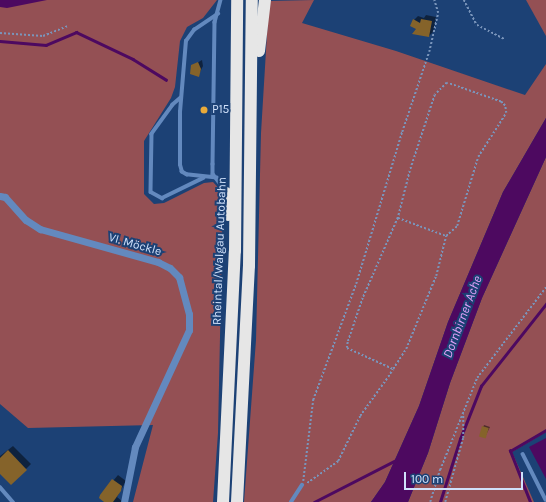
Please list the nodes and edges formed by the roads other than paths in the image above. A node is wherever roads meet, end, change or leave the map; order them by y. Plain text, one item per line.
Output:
1 (221, 0) edge
2 (237, 0) edge
3 (252, 0) edge
4 (265, 0) edge
5 (218, 14) junction
6 (252, 83) junction
7 (181, 98) junction
8 (203, 178) junction
9 (217, 178) junction
10 (226, 193) joint
11 (0, 196) edge
12 (234, 251) junction
13 (523, 454) dead end
14 (302, 485) road end
15 (0, 487) edge
16 (546, 500) edge
17 (13, 502) edge
18 (124, 502) edge
19 (223, 502) edge
20 (237, 502) edge
21 (291, 502) edge

1 - 5 lane
2 - 12 highway, Rheintal/Walgau Autobahn
3 - 6 highway
4 - 6 highway
5 - 7 lane
5 - 9 lane
6 - 20 highway
7 - 8 lane
7 - 8 lane
8 - 9 lane
9 - 10 lane
10 - 12 highway
11 - 18 street, VI. Möckle
12 - 19 highway, Rheintal/Walgau Autobahn
13 - 16 lane
14 - 21 lane
15 - 17 lane

